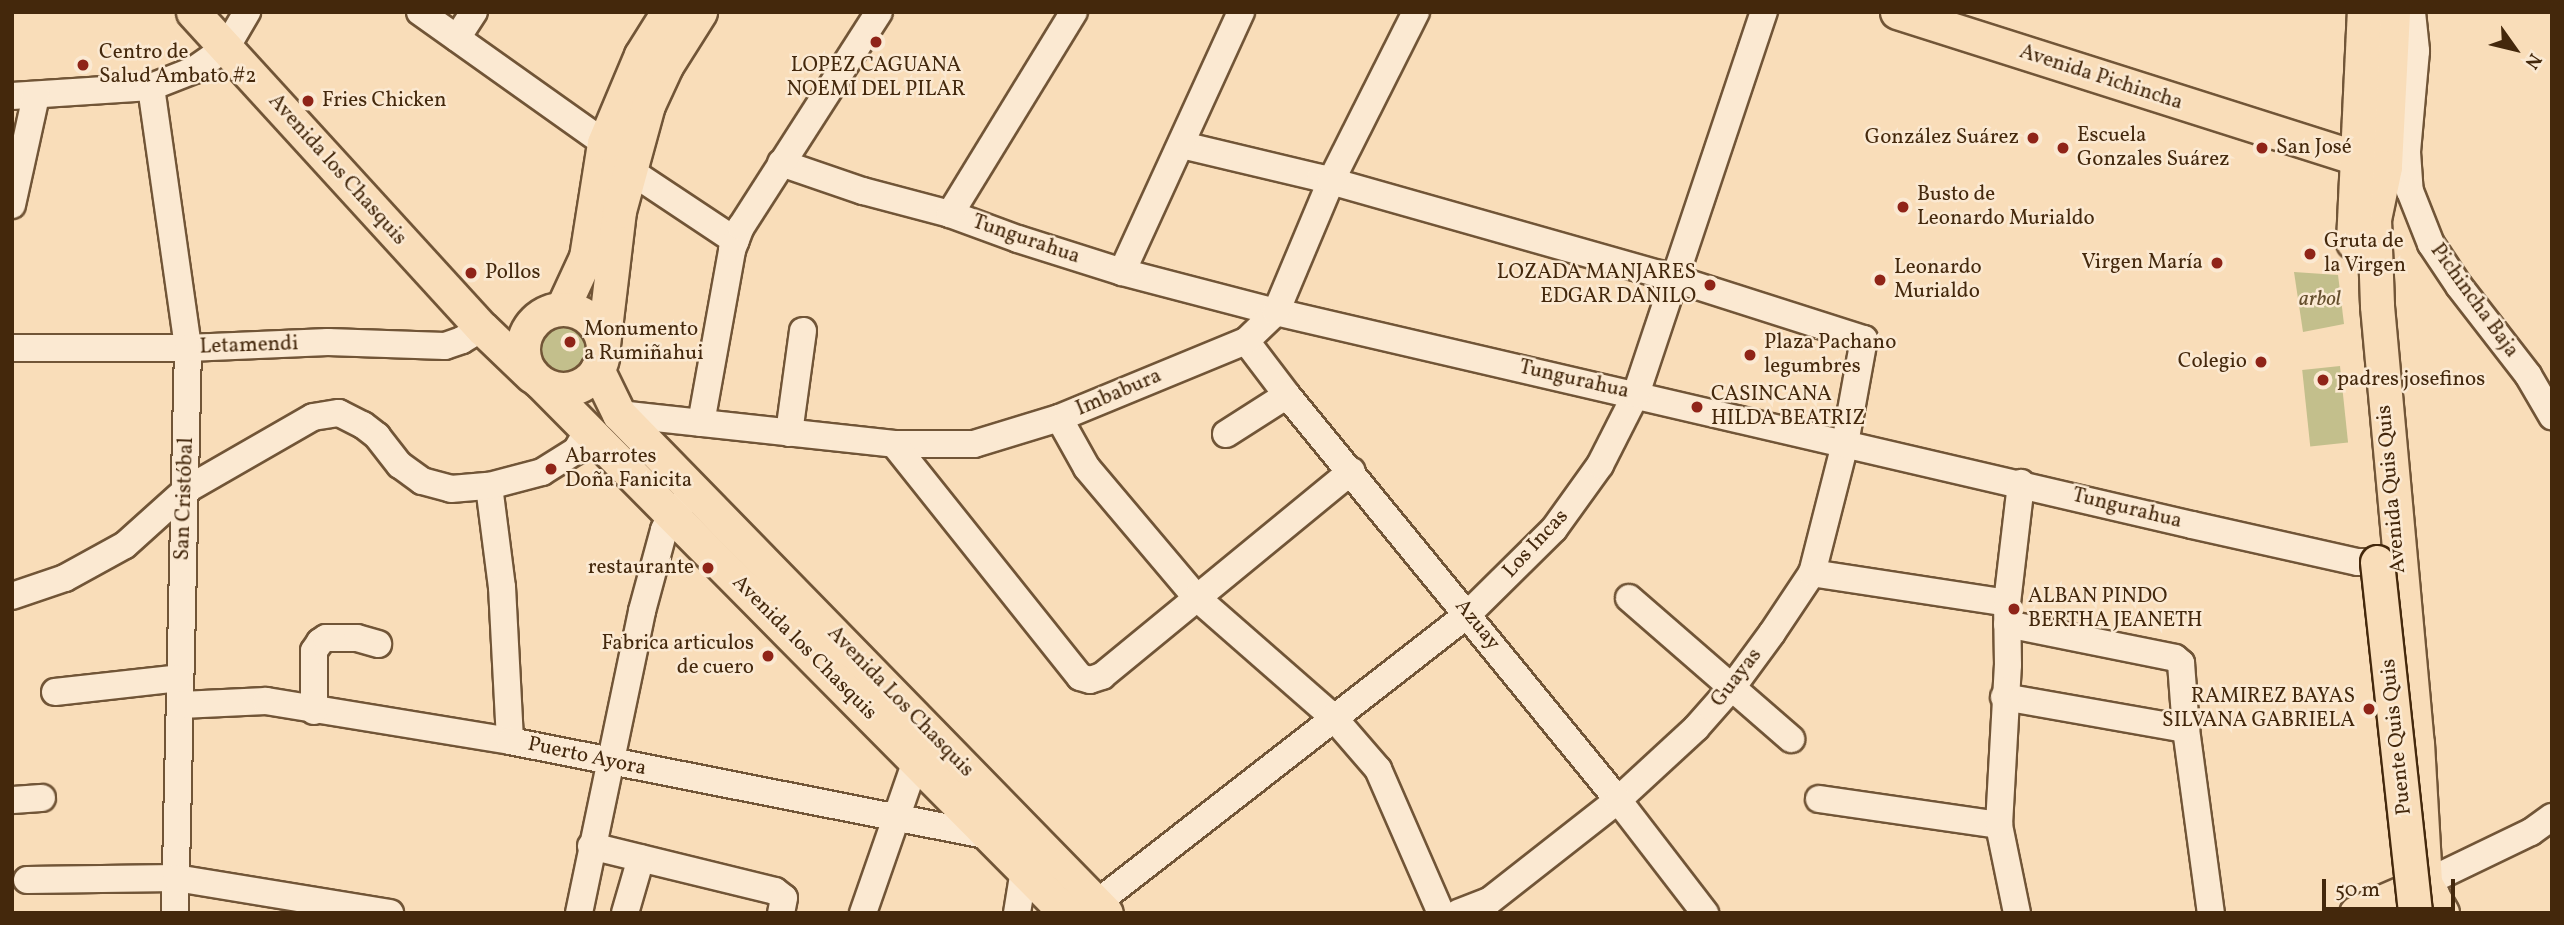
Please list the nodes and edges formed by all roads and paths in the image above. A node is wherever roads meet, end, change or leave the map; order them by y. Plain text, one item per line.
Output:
1 (193, 12) edge
2 (247, 12) edge
3 (420, 12) edge
4 (474, 12) edge
5 (668, 12) edge
6 (700, 12) edge
7 (878, 12) edge
8 (1074, 12) edge
9 (1241, 12) edge
10 (1416, 12) edge
11 (1764, 12) edge
12 (1897, 12) edge
13 (2364, 12) edge
14 (2393, 12) edge
15 (2412, 12) edge
16 (457, 38) junction
17 (226, 48) junction
18 (151, 87) junction
19 (24, 96) edge
20 (604, 142) junction
21 (1182, 145) junction
22 (2371, 162) junction
23 (781, 163) junction
24 (629, 170) junction
25 (1331, 181) junction
26 (12, 205) edge
27 (950, 214) junction
28 (736, 241) junction
29 (1122, 272) junction
30 (1672, 278) junction
31 (1276, 312) junction
32 (550, 314) junction
33 (482, 328) junction
34 (803, 331) dead end
35 (1246, 341) junction
36 (12, 348) edge
37 (188, 348) junction
38 (600, 357) junction
39 (537, 380) junction
40 (1636, 394) junction
41 (1287, 395) junction
42 (620, 414) junction
43 (2552, 416) edge
44 (1059, 418) junction
45 (701, 423) junction
46 (587, 430) junction
47 (789, 433) junction
48 (1226, 434) dead end
49 (894, 444) junction
50 (1845, 444) junction
51 (1352, 471) junction
52 (2021, 483) junction
53 (489, 486) junction
54 (186, 490) junction
55 (695, 491) junction
56 (671, 515) junction
57 (2377, 562) junction
58 (1812, 573) junction
59 (12, 596) edge
60 (1196, 597) junction
61 (1629, 598) dead end
62 (2007, 613) junction
63 (1468, 614) junction
64 (378, 644) dead end
65 (179, 678) junction
66 (1733, 686) junction
67 (55, 692) dead end
68 (2004, 697) junction
69 (181, 705) junction
70 (313, 711) junction
71 (1333, 717) junction
72 (2186, 729) junction
73 (1791, 738) dead end
74 (510, 741) junction
75 (916, 761) junction
76 (611, 762) junction
77 (42, 798) dead end
78 (1819, 799) dead end
79 (12, 800) edge
80 (1618, 800) junction
81 (2552, 817) edge
82 (897, 820) junction
83 (1999, 825) junction
84 (990, 836) junction
85 (592, 846) junction
86 (641, 858) junction
87 (1034, 860) junction
88 (176, 878) junction
89 (27, 880) dead end
90 (2419, 899) edge
91 (783, 905) edge
92 (1493, 907) edge
93 (1088, 910) edge
94 (175, 913) edge
95 (390, 913) edge
96 (579, 913) edge
97 (625, 913) edge
98 (863, 913) edge
99 (1017, 913) edge
100 (1441, 913) edge
101 (1458, 913) edge
102 (1705, 913) edge
103 (2017, 913) edge
104 (2211, 913) edge
105 (2356, 913) edge
106 (2442, 913) edge
107 (2452, 913) edge

1 - 17 main road, Avenida los Chasquis
2 - 17 street
3 - 16 street
4 - 16 street
5 - 20 main road
6 - 24 main road
7 - 23 street
8 - 27 street
9 - 21 street
10 - 25 street, Imbabura
11 - 30 street, Los Incas
12 - 22 main road, Avenida Pichincha
13 - 22 main road, Avenida Quis Quis
14 - 22 main road, Avenida Quis Quis
15 - 43 street, Pichincha Baja
16 - 20 street
17 - 18 street
17 - 33 main road, Avenida los Chasquis
18 - 19 street
18 - 37 street, San Cristóbal
19 - 26 street
20 - 24 street
20 - 32 main road
21 - 25 street
21 - 29 street
22 - 57 main road, Avenida Quis Quis
22 - 90 main road, Avenida Quis Quis
23 - 27 street, Tungurahua
23 - 28 street
24 - 28 street
24 - 38 main road
25 - 30 street
25 - 31 street, Imbabura
27 - 29 street, Tungurahua
28 - 45 street
29 - 31 street, Tungurahua
30 - 40 street, Los Incas
30 - 50 street, Guayas
31 - 35 street, Imbabura
31 - 40 street, Tungurahua
32 - 33 main road
32 - 38 main road
32 - 39 main road
33 - 37 street, Letamendi
33 - 39 main road, Avenida los Chasquis
34 - 47 street
35 - 41 street, Azuay
35 - 44 street, Imbabura
36 - 37 street, Letamendi
37 - 54 street, San Cristóbal
38 - 39 main road
38 - 42 main road
39 - 46 main road, Avenida los Chasquis
40 - 50 street, Tungurahua
40 - 63 street, Los Incas
41 - 48 street
41 - 51 street, Azuay
42 - 45 street, Imbabura
42 - 55 main road
44 - 49 street, Imbabura
44 - 60 street
45 - 47 street, Imbabura
46 - 53 street
46 - 56 main road, Avenida los Chasquis
47 - 49 street, Imbabura
49 - 60 street
50 - 52 street, Tungurahua
50 - 58 street, Guayas
51 - 60 street
51 - 63 street, Azuay
52 - 57 street, Tungurahua
52 - 62 street
53 - 54 street
53 - 74 street
54 - 59 street
54 - 65 street, San Cristóbal
55 - 56 street
55 - 87 main road, Avenida Los Chasquis
56 - 75 main road, Avenida los Chasquis
56 - 76 street
57 - 90 main road, Puente Quis Quis, bridge
58 - 62 street
58 - 66 street, Guayas
60 - 71 street
61 - 66 street
62 - 68 street
62 - 72 street
63 - 71 street, Los Incas
63 - 80 street, Azuay
64 - 70 street
65 - 67 street
65 - 69 street, San Cristóbal
66 - 73 street
66 - 80 street, Guayas
68 - 72 street
68 - 83 street
69 - 70 street, Puerto Ayora
69 - 88 street, San Cristóbal
70 - 74 street, Puerto Ayora
71 - 93 street, Los Incas
71 - 100 street
72 - 104 street
74 - 76 street, Puerto Ayora
75 - 82 street
75 - 84 main road, Avenida los Chasquis
76 - 82 street, Puerto Ayora
76 - 85 street
77 - 79 street
78 - 83 street
80 - 92 street, Guayas
80 - 102 street, Azuay
81 - 90 street
82 - 84 street, Puerto Ayora
82 - 98 street
83 - 103 street
84 - 87 main road, Avenida los Chasquis
85 - 86 street
85 - 96 street
86 - 91 street
86 - 97 street
87 - 93 main road, Avenida Los Chasquis
87 - 99 street
88 - 89 street
88 - 94 street, San Cristóbal
88 - 95 street
90 - 105 main road
90 - 106 main road
90 - 107 street
92 - 101 street, Guayas

